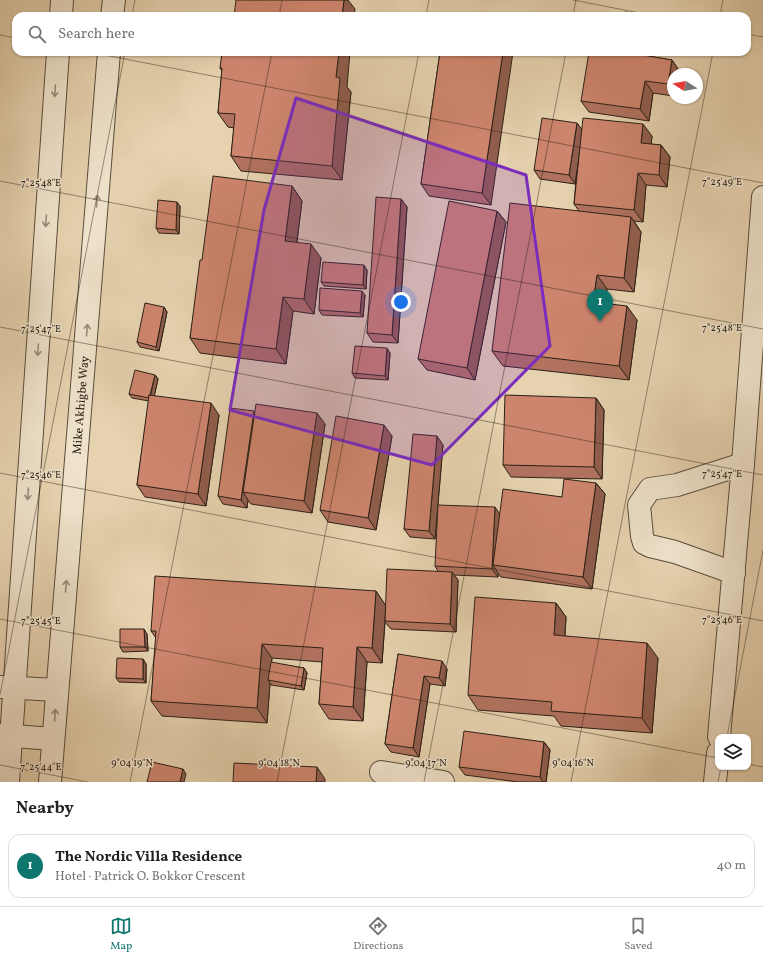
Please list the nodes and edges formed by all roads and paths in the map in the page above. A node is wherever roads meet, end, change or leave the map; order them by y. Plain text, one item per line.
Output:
1 (62, 0) edge
2 (114, 0) edge
3 (60, 12) edge
4 (112, 12) edge
5 (58, 56) edge
6 (109, 56) edge
7 (763, 197) edge
8 (743, 464) junction
9 (734, 573) junction
10 (7, 688) edge
11 (57, 690) junction
12 (719, 734) edge
13 (6, 736) edge
14 (54, 739) junction
15 (716, 770) edge
16 (381, 772) dead end
17 (8, 782) edge
18 (50, 782) edge
19 (443, 782) edge
20 (715, 782) edge

1 - 3 street
2 - 4 street
5 -> 10 street
11 -> 6 street, Mike Akhigbe Way
7 - 8 street
8 - 9 street
8 - 9 street
9 - 12 street
10 - 11 street
10 - 13 street
14 -> 11 street, Mike Akhigbe Way
13 - 14 street
13 - 17 street
14 - 18 street, Mike Akhigbe Way
15 - 20 street
16 - 19 street

